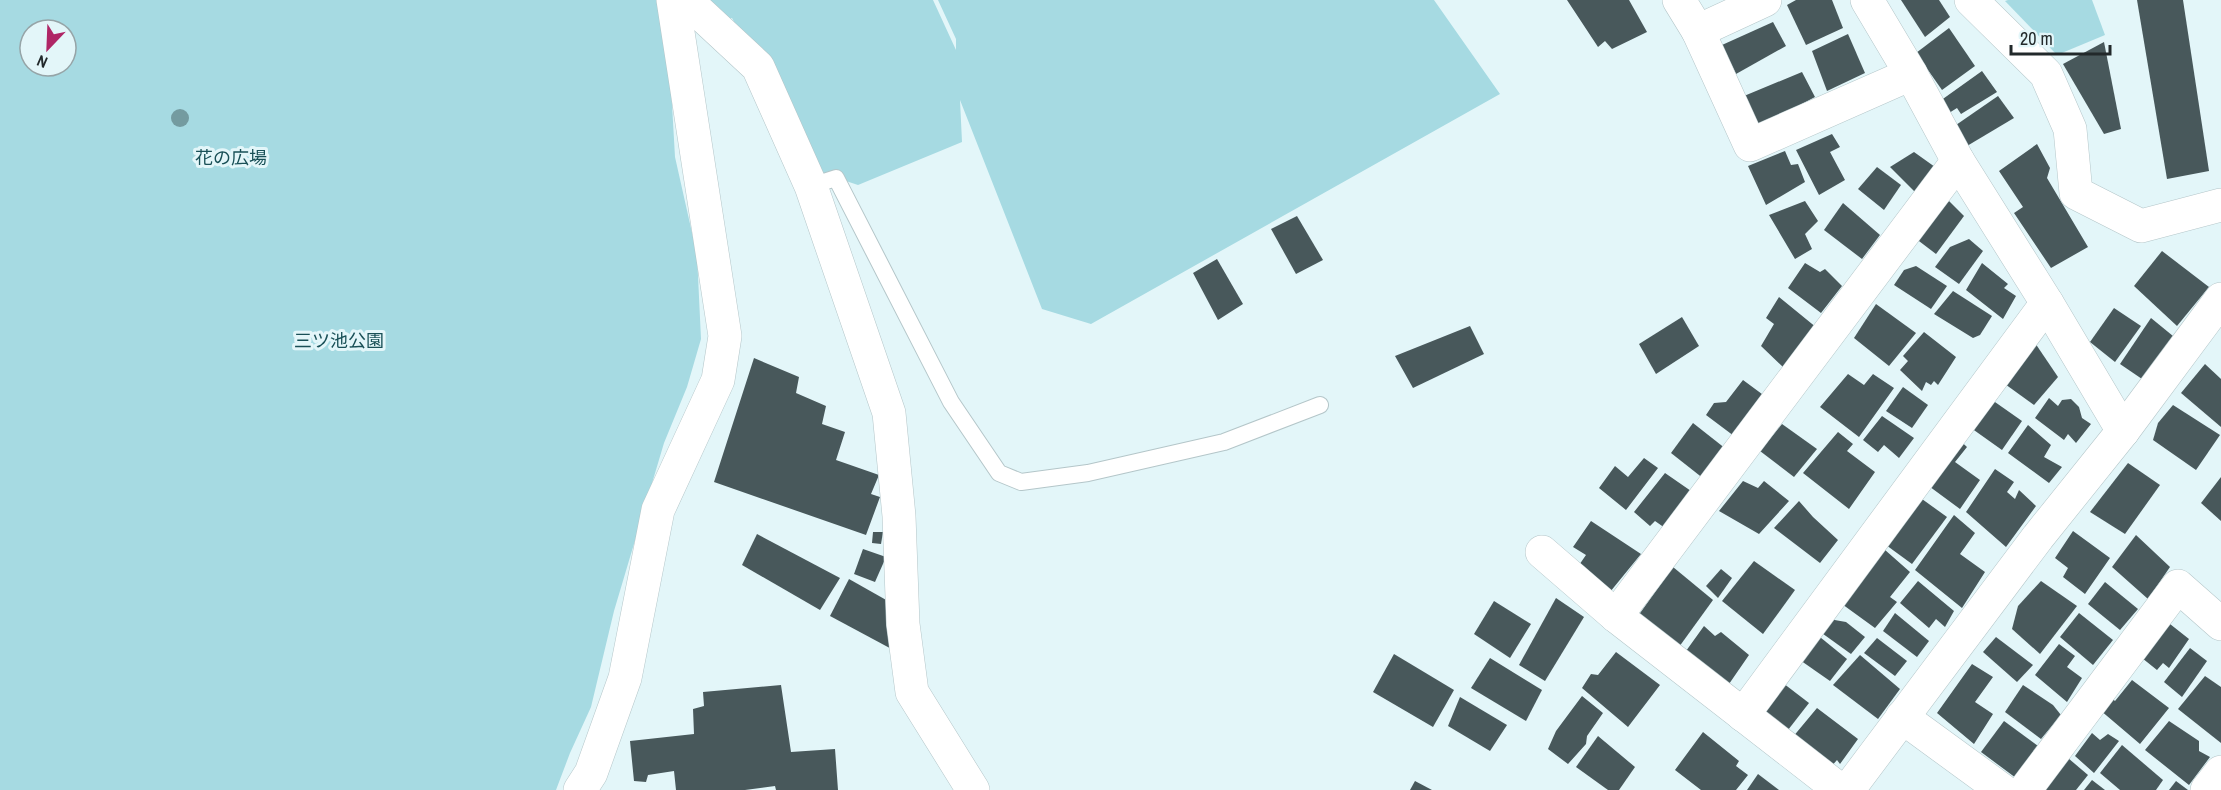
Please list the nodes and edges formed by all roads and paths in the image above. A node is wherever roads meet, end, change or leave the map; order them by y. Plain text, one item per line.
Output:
1 (673, 0) edge
2 (686, 0) edge
3 (1679, 0) edge
4 (1765, 0) edge
5 (1867, 0) edge
6 (1971, 0) edge
7 (1698, 31) junction
8 (1911, 74) junction
9 (1958, 161) junction
10 (811, 186) junction
11 (2221, 205) edge
12 (2221, 299) edge
13 (2047, 303) junction
14 (1320, 405) dead end
15 (2123, 431) junction
16 (1542, 552) dead end
17 (1616, 616) junction
18 (2221, 624) edge
19 (1743, 715) junction
20 (1902, 717) junction
21 (2221, 772) edge
22 (580, 790) edge
23 (973, 790) edge
24 (1840, 790) edge
25 (1848, 790) edge
26 (2002, 790) edge
27 (2025, 790) edge
28 (2207, 790) edge

1 - 22 street
2 - 10 street
3 - 7 street
4 - 7 street
5 - 8 street
6 - 11 street
7 - 8 street
8 - 9 street
9 - 13 street
9 - 17 street
10 - 14 lane
10 - 23 street
12 - 15 street
13 - 15 street
13 - 19 street
15 - 20 street
16 - 17 street
17 - 19 street
18 - 27 street
19 - 24 street
20 - 25 street
20 - 26 street
21 - 28 street

